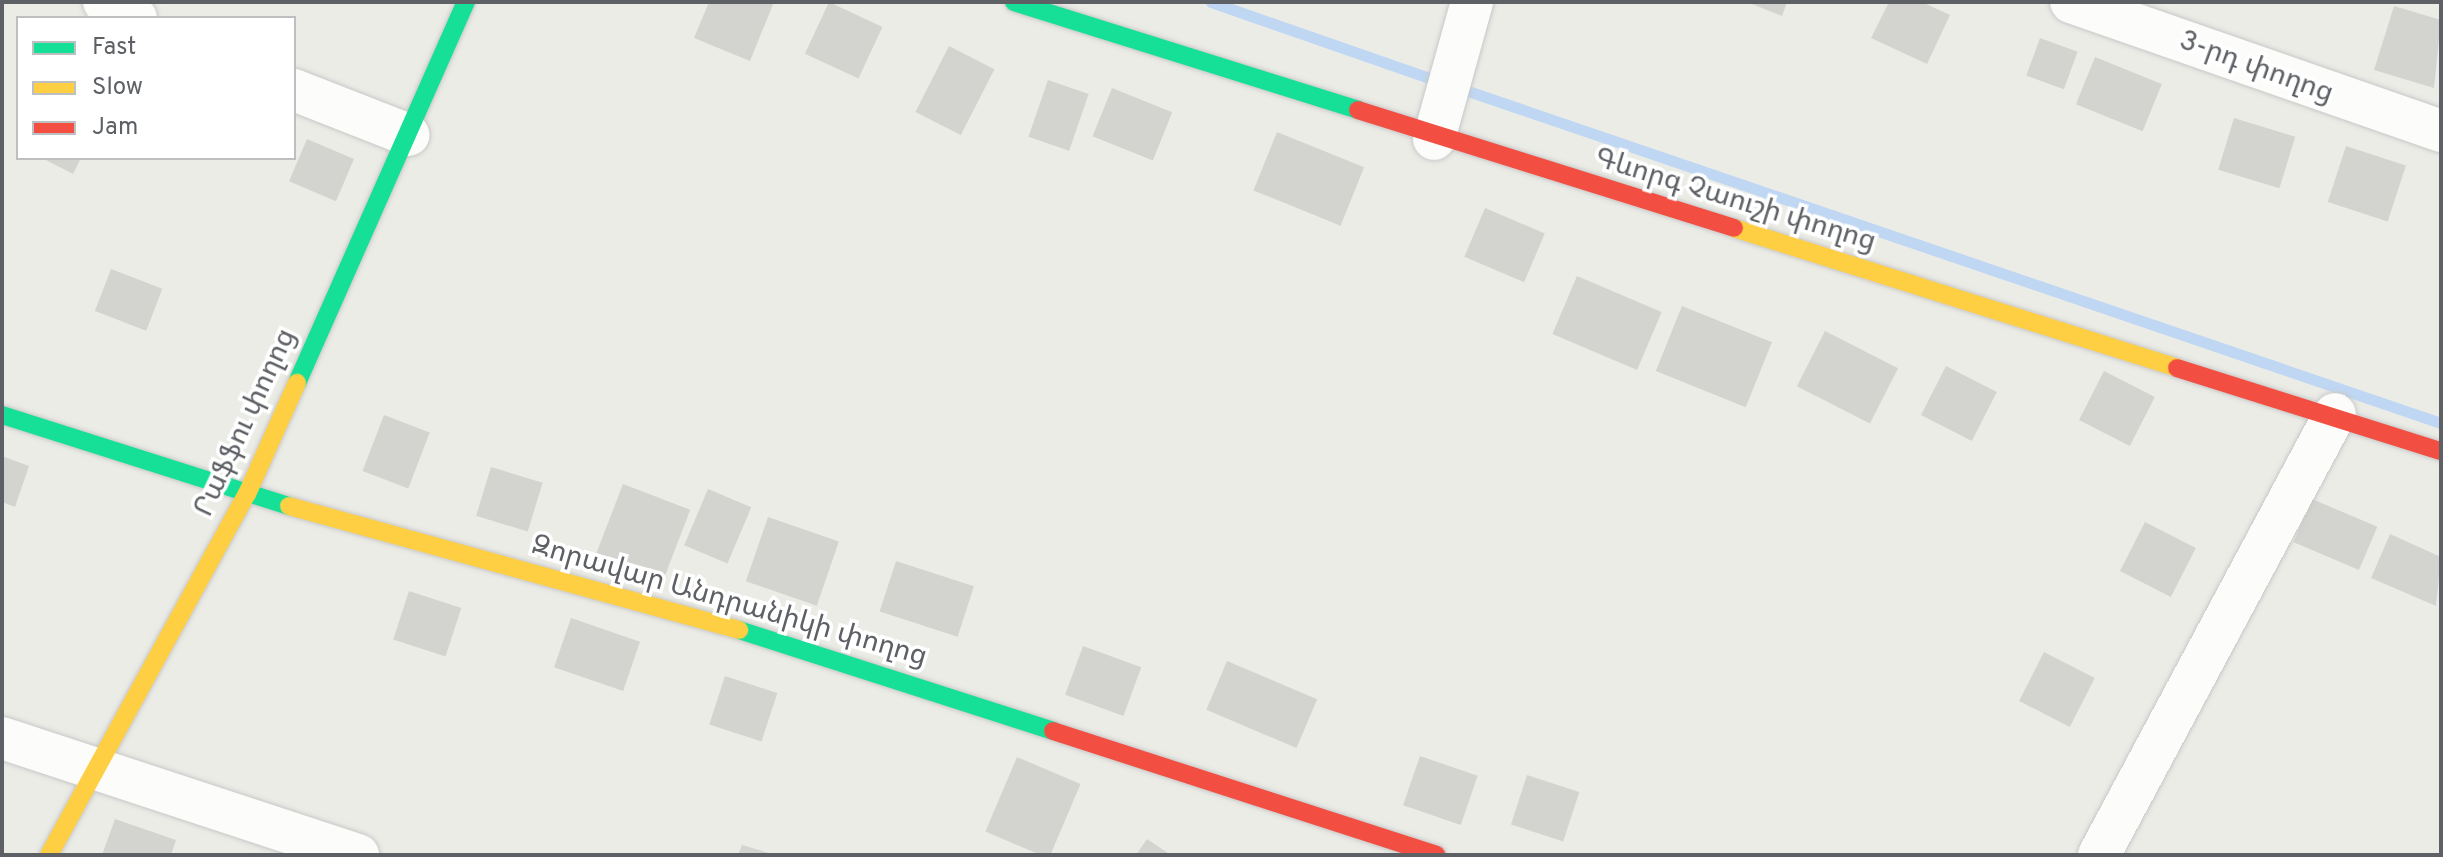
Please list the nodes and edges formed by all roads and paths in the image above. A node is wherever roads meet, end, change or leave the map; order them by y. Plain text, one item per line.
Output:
1 (104, 2) edge
2 (466, 2) edge
3 (1014, 2) edge
4 (1472, 2) edge
5 (2071, 2) edge
6 (132, 16) edge
7 (296, 91) edge
8 (2441, 131) edge
9 (409, 135) junction
10 (1434, 139) junction
11 (2335, 414) junction
12 (2, 415) edge
13 (2441, 451) edge
14 (247, 494) junction
15 (2, 738) edge
16 (97, 768) junction
17 (49, 855) edge
18 (358, 855) edge
19 (1436, 855) edge
20 (2099, 855) edge

1 - 6 street
2 - 9 street, Րաֆֆու փողոց
3 - 10 street, Գևորգ Չաուշի փողոց
4 - 10 street
5 - 8 street, 3-րդ փողոց
7 - 9 street
9 - 14 street, Րաֆֆու փողոց
10 - 11 street, Գևորգ Չաուշի փողոց
11 - 13 street, Գևորգ Չաուշի փողոց
11 - 20 street
12 - 14 street, Զորավար Անդրանիկի փողոց
14 - 16 street, Րաֆֆու փողոց
14 - 19 street, Զորավար Անդրանիկի փողոց
15 - 16 street
16 - 17 street, Րաֆֆու փողոց
16 - 18 street

